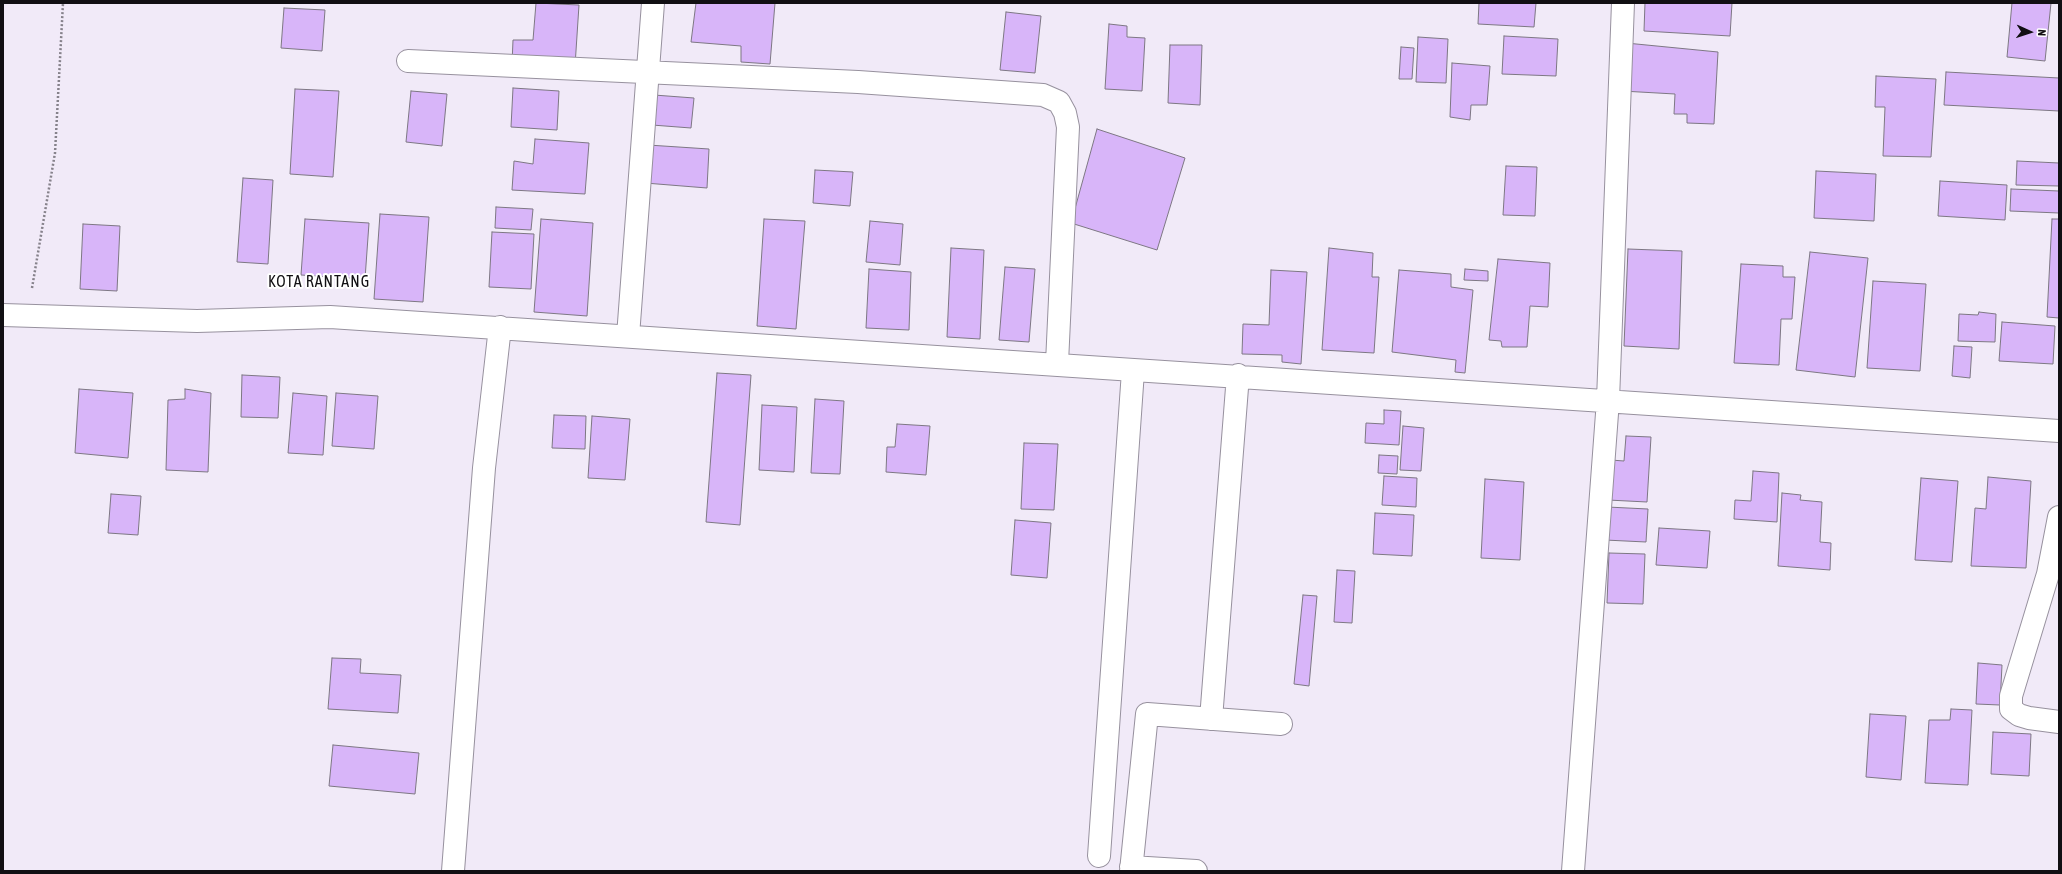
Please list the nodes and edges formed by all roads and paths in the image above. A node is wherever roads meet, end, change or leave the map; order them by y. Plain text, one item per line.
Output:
1 (62, 3) edge
2 (653, 3) edge
3 (1623, 3) edge
4 (408, 62) dead end
5 (647, 72) junction
6 (3, 315) edge
7 (27, 317) junction
8 (500, 327) junction
9 (628, 336) junction
10 (1057, 364) junction
11 (1133, 371) junction
12 (1238, 375) junction
13 (1608, 400) junction
14 (2059, 431) edge
15 (2059, 517) edge
16 (1211, 719) junction
17 (2059, 722) edge
18 (1281, 724) dead end
19 (1099, 856) dead end
20 (1131, 869) edge
21 (453, 871) edge
22 (1196, 871) edge
23 (1573, 871) edge

1 - 7 path
2 - 5 street
3 - 13 street
4 - 5 street
5 - 9 street
5 - 10 street
6 - 7 street
7 - 8 street
8 - 9 street
8 - 21 street
9 - 10 street
10 - 11 street
11 - 12 street
11 - 19 street
12 - 13 street
12 - 16 street
13 - 14 street
13 - 23 street
15 - 17 street
16 - 18 street
16 - 20 street
20 - 22 street

